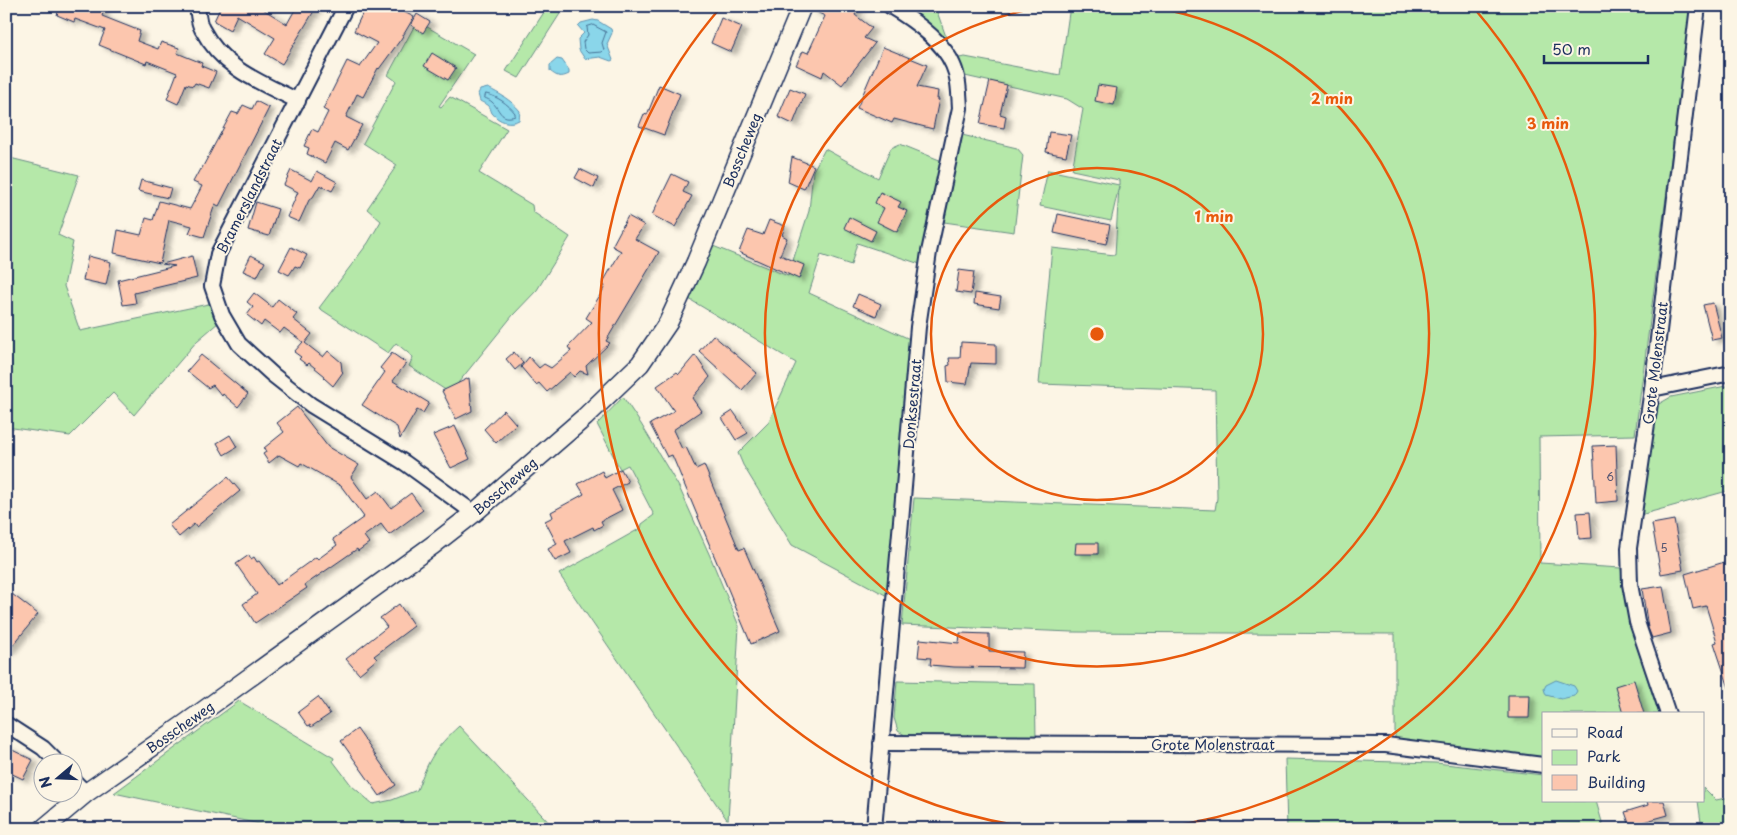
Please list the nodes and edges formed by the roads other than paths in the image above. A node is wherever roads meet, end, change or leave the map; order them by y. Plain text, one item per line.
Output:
1 (197, 6) edge
2 (346, 6) edge
3 (802, 6) edge
4 (1698, 6) edge
5 (893, 7) edge
6 (298, 101) junction
7 (1731, 373) edge
8 (1652, 390) junction
9 (474, 513) junction
10 (1667, 712) edge
11 (6, 724) edge
12 (882, 743) junction
13 (48, 752) edge
14 (1542, 765) edge
15 (82, 790) edge
16 (86, 794) junction
17 (43, 829) edge
18 (874, 829) edge

1 - 6 street
2 - 6 street, Bramerslandstraat
3 - 9 street, Bosscheweg
4 - 8 street, Grote Molenstraat
5 - 12 street, Donksestraat
6 - 9 street, Bramerslandstraat
7 - 8 street
8 - 10 street, Grote Molenstraat
9 - 16 street, Bosscheweg
11 - 13 street
12 - 14 street, Grote Molenstraat
12 - 18 street, Donksestraat
15 - 16 street
16 - 17 street, Bosscheweg

